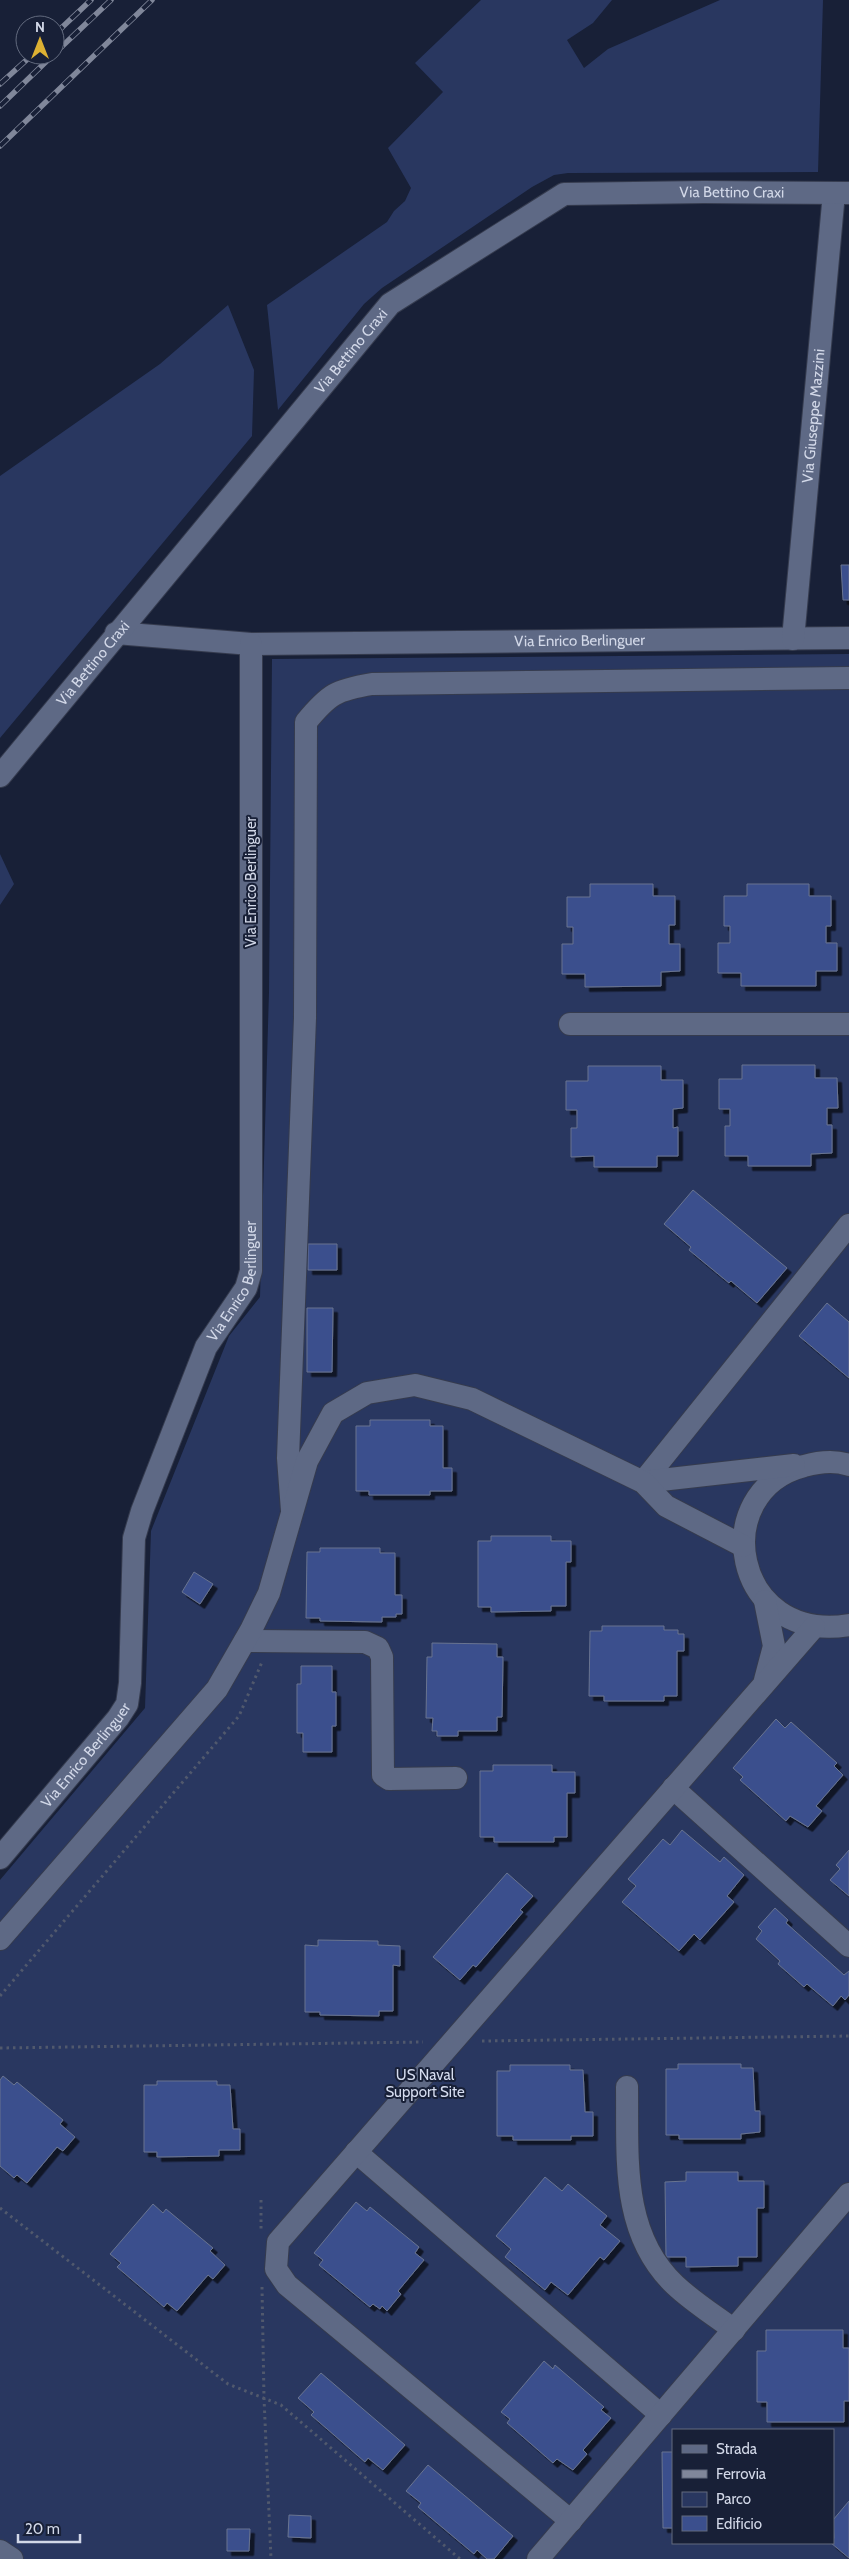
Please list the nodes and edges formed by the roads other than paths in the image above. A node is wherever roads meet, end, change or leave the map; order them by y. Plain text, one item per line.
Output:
1 (841, 193) edge
2 (116, 633) junction
3 (849, 638) edge
4 (793, 639) junction
5 (250, 644) junction
6 (846, 680) edge
7 (0, 776) edge
8 (570, 1024) dead end
9 (849, 1024) edge
10 (849, 1225) edge
11 (817, 1462) junction
12 (849, 1465) edge
13 (643, 1482) junction
14 (292, 1511) junction
15 (743, 1546) junction
16 (765, 1601) junction
17 (849, 1625) edge
18 (814, 1627) junction
19 (245, 1641) junction
20 (765, 1684) junction
21 (456, 1778) dead end
22 (673, 1788) junction
23 (0, 1858) edge
24 (0, 1939) edge
25 (849, 1946) edge
26 (627, 2087) dead end
27 (356, 2152) junction
28 (849, 2194) edge
29 (734, 2330) junction
30 (661, 2415) junction
31 (571, 2521) junction
32 (0, 2551) edge
33 (12, 2559) edge
34 (538, 2559) edge

1 - 2 street, Via Bettino Craxi
1 - 4 street, Via Giuseppe Mazzini
2 - 5 street, Via Enrico Berlinguer
2 - 7 street, Via Bettino Craxi
3 - 4 street, Via Enrico Berlinguer
4 - 5 street, Via Enrico Berlinguer
5 - 23 street, Via Enrico Berlinguer
6 - 14 street
8 - 9 street
10 - 13 street
11 - 12 street
11 - 13 street
11 - 15 street
13 - 14 street
13 - 15 street
14 - 19 street
15 - 16 street
16 - 18 street
16 - 20 street
17 - 18 street
18 - 20 street
19 - 21 street
19 - 24 street
20 - 22 street
22 - 25 street
22 - 27 street
26 - 29 street
27 - 30 street
27 - 31 street
28 - 29 street
29 - 30 street
30 - 31 street
31 - 34 street
32 - 33 street

